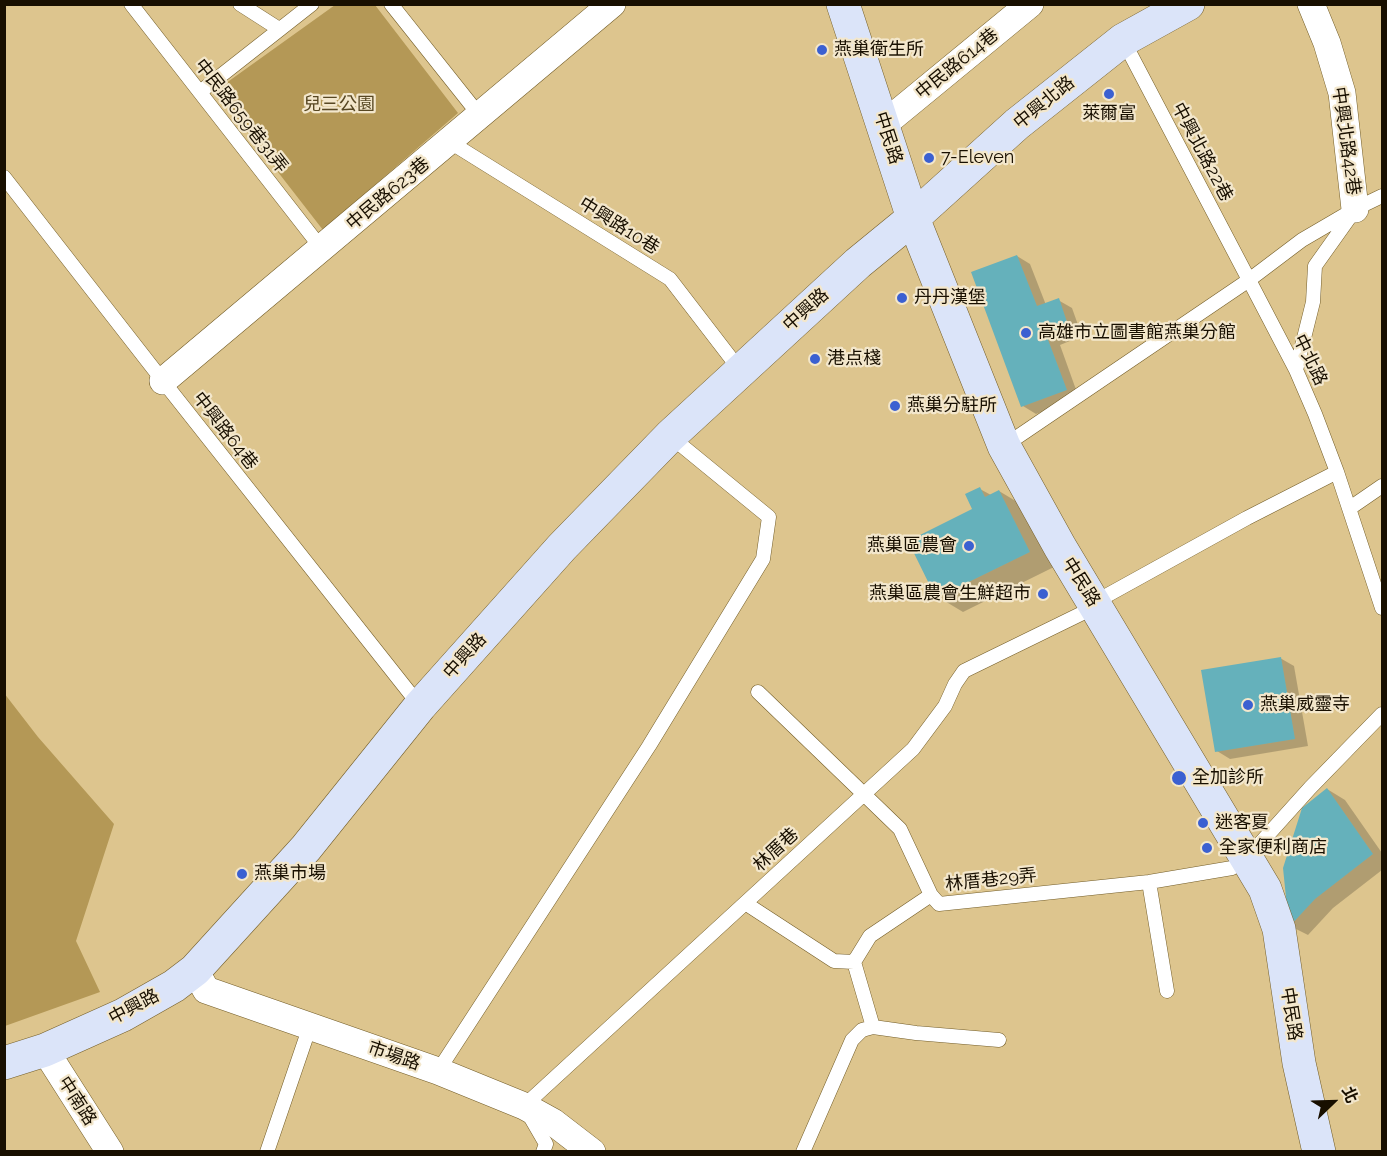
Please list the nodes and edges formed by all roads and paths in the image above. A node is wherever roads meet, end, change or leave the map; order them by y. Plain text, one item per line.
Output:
1 (131, 4) edge
2 (240, 4) edge
3 (312, 4) edge
4 (392, 4) edge
5 (612, 4) edge
6 (843, 4) edge
7 (1030, 4) edge
8 (1188, 4) edge
9 (1311, 4) edge
10 (279, 29) junction
11 (1123, 40) junction
12 (200, 93) junction
13 (480, 116) junction
14 (884, 124) junction
15 (450, 142) junction
16 (4, 177) edge
17 (1383, 196) edge
18 (1355, 209) junction
19 (913, 218) junction
20 (322, 249) junction
21 (1249, 280) junction
22 (740, 370) junction
23 (1296, 370) junction
24 (163, 381) junction
25 (670, 436) junction
26 (1004, 446) junction
27 (1337, 472) junction
28 (1383, 486) edge
29 (1350, 508) junction
30 (1096, 604) junction
31 (1383, 608) edge
32 (758, 692) dead end
33 (420, 706) junction
34 (1383, 714) edge
35 (864, 794) junction
36 (1247, 858) junction
37 (1149, 882) junction
38 (931, 895) junction
39 (746, 903) junction
40 (854, 962) junction
41 (195, 970) junction
42 (1167, 991) dead end
43 (310, 1026) junction
44 (873, 1028) junction
45 (999, 1040) dead end
46 (45, 1050) junction
47 (4, 1063) edge
48 (438, 1071) junction
49 (524, 1106) junction
50 (110, 1152) edge
51 (267, 1152) edge
52 (543, 1152) edge
53 (592, 1152) edge
54 (803, 1152) edge
55 (1319, 1152) edge

1 - 12 lane, 中民路659巷31弄
2 - 10 lane
3 - 10 lane
4 - 13 lane
5 - 13 street, 中民路623巷
6 - 14 main road, 中民路
7 - 14 street, 中民路614巷
8 - 11 main road, 中興北路
9 - 18 street, 中興北路42巷
10 - 12 lane
11 - 19 main road, 中興北路
11 - 21 lane, 中興北路22巷
12 - 20 lane, 中民路659巷31弄
13 - 15 street, 中民路623巷
14 - 19 main road, 中民路
15 - 20 street, 中民路623巷
15 - 22 lane, 中興路10巷
16 - 24 lane, 中興路64巷
17 - 18 lane
18 - 21 lane
18 - 23 lane
19 - 22 main road, 中興路
19 - 26 main road, 中民路
20 - 24 street, 中民路623巷
21 - 23 lane, 中北路
21 - 26 lane
22 - 25 main road, 中興路
23 - 27 lane, 中北路
24 - 33 lane, 中興路64巷
25 - 33 main road, 中興路
25 - 48 lane
26 - 30 main road, 中民路
27 - 29 lane, 中北路
27 - 30 lane, 林厝巷
28 - 29 lane
29 - 31 lane, 中北路
30 - 35 lane, 林厝巷
30 - 36 main road, 中民路
32 - 35 lane
33 - 41 main road, 中興路
34 - 36 lane
35 - 38 lane
35 - 39 lane, 林厝巷
36 - 37 lane, 林厝巷29弄
36 - 55 main road, 中民路
37 - 38 lane, 林厝巷29弄
37 - 42 lane
38 - 40 lane, 林厝巷29弄
39 - 40 lane
39 - 49 lane, 林厝巷
40 - 44 lane
41 - 43 street, 市場路
41 - 46 main road, 中興路
43 - 48 street, 市場路
43 - 51 lane
44 - 45 lane
44 - 54 lane
46 - 47 main road, 中興路
46 - 50 street, 中南路
48 - 49 street, 市場路
49 - 52 lane
49 - 53 street, 市場路

